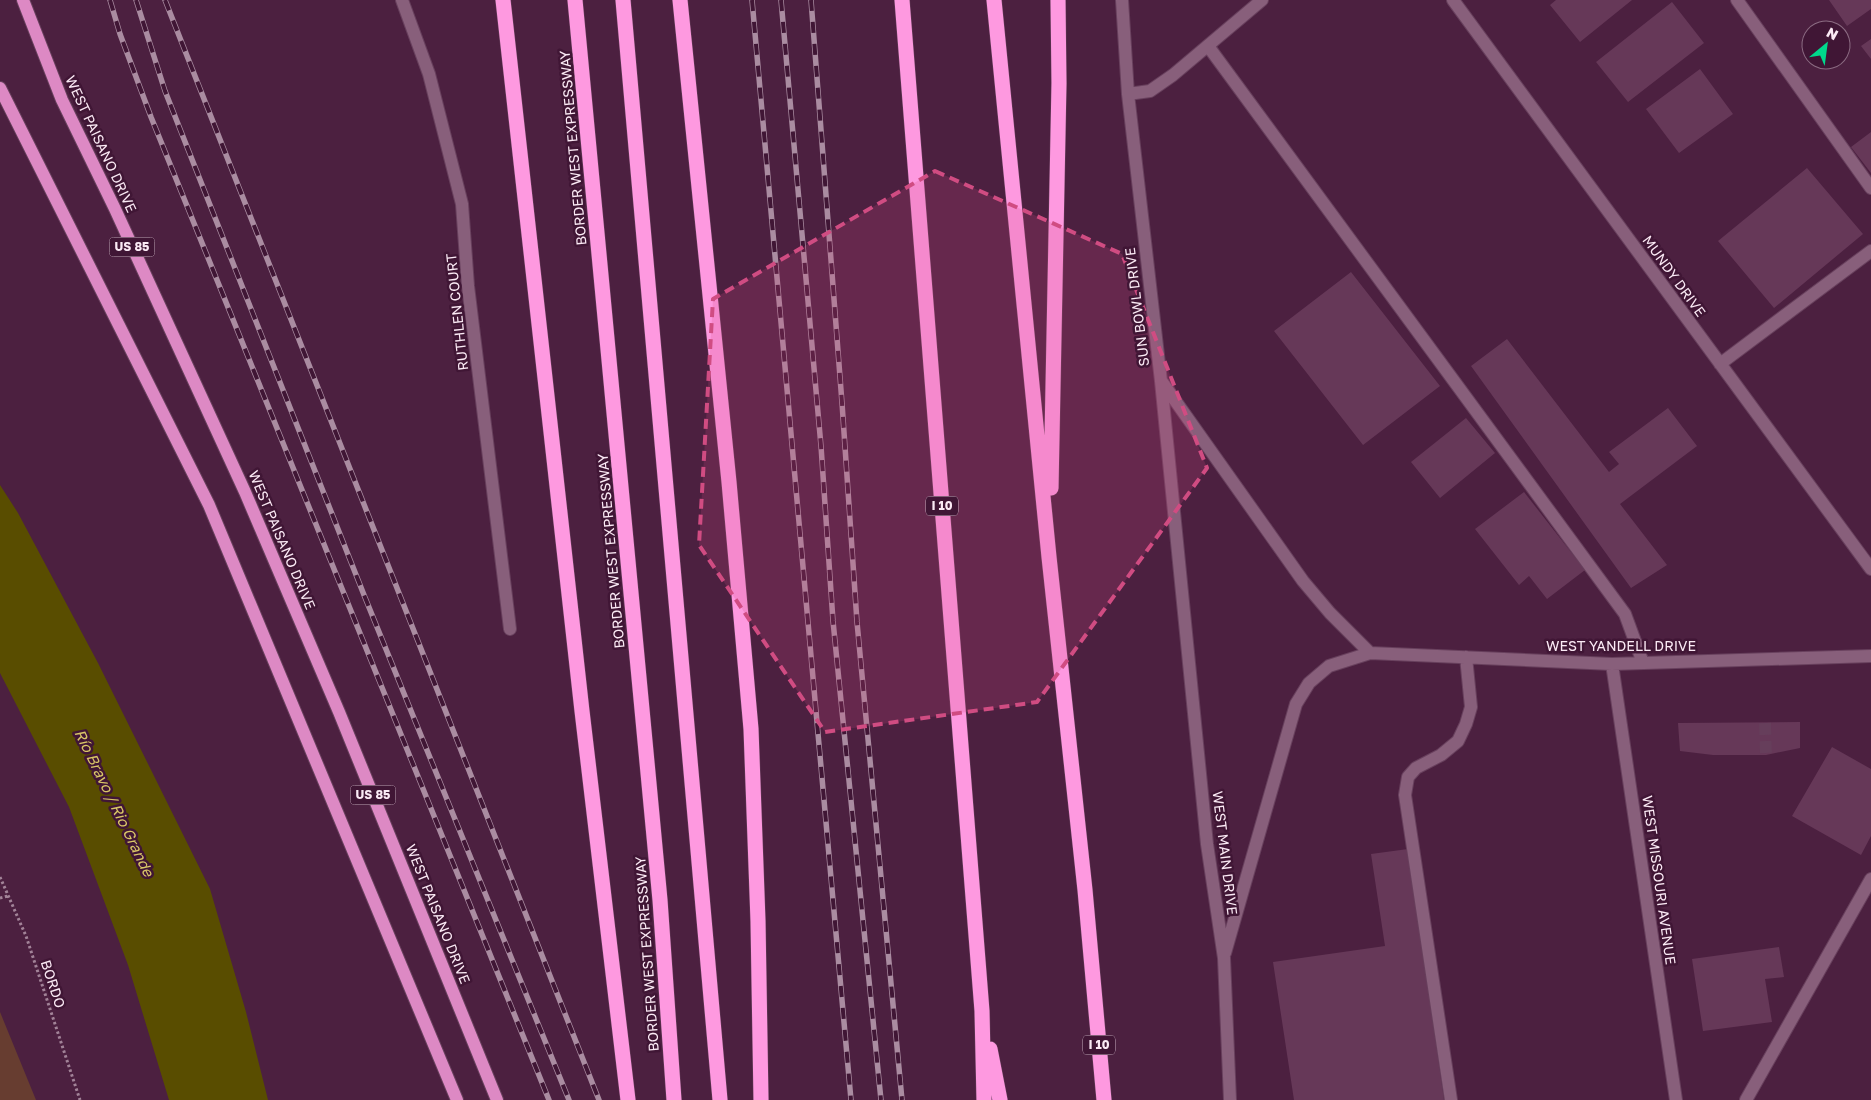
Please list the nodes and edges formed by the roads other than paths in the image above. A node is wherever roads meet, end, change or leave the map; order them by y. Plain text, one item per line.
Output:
1 (23, 0) edge
2 (402, 0) edge
3 (502, 0) edge
4 (575, 0) edge
5 (624, 0) edge
6 (680, 0) edge
7 (902, 0) edge
8 (994, 0) edge
9 (1058, 0) edge
10 (1122, 0) edge
11 (1262, 0) edge
12 (1453, 0) edge
13 (1737, 0) edge
14 (1208, 46) junction
15 (0, 88) edge
16 (1128, 94) junction
17 (1871, 188) edge
18 (1871, 251) edge
19 (1720, 364) junction
20 (1161, 381) junction
21 (1049, 557) junction
22 (1871, 569) edge
23 (1183, 610) joint
24 (510, 629) dead end
25 (1370, 653) junction
26 (1871, 656) edge
27 (1466, 658) junction
28 (1643, 663) junction
29 (1612, 664) junction
30 (1871, 879) edge
31 (1224, 958) junction
32 (982, 1011) junction
33 (457, 1100) edge
34 (498, 1100) edge
35 (628, 1100) edge
36 (674, 1100) edge
37 (720, 1100) edge
38 (761, 1100) edge
39 (984, 1100) edge
40 (1000, 1100) edge
41 (1104, 1100) edge
42 (1230, 1100) edge
43 (1451, 1100) edge
44 (1676, 1100) edge
45 (1746, 1100) edge

1 - 34 main road, WEST PAISANO DRIVE / US 85
2 - 24 street, RUTHLEN COURT
3 - 35 highway
4 - 36 highway, BORDER WEST EXPRESSWAY
5 - 37 highway
6 - 38 highway
7 - 32 highway, I 10
8 - 21 highway, I 10
9 - 21 highway
10 - 16 street, SUN BOWL DRIVE
11 - 14 street
12 - 19 street, MUNDY DRIVE
13 - 17 street
14 - 16 street
14 - 28 street
15 - 33 main road, US 85
16 - 20 street, SUN BOWL DRIVE
18 - 19 street
19 - 22 street, MUNDY DRIVE
20 - 23 street, SUN BOWL DRIVE
20 - 25 street
21 - 41 highway, I 10
23 - 31 street, WEST MAIN DRIVE
25 - 27 street, WEST YANDELL DRIVE
25 - 31 street
26 - 28 street, WEST YANDELL DRIVE
27 - 29 street, WEST YANDELL DRIVE
27 - 43 street
28 - 29 street, WEST YANDELL DRIVE
29 - 44 street, WEST MISSOURI AVENUE
30 - 45 street
31 - 42 street, WEST MAIN DRIVE
32 - 39 highway
32 - 40 highway, I 10

